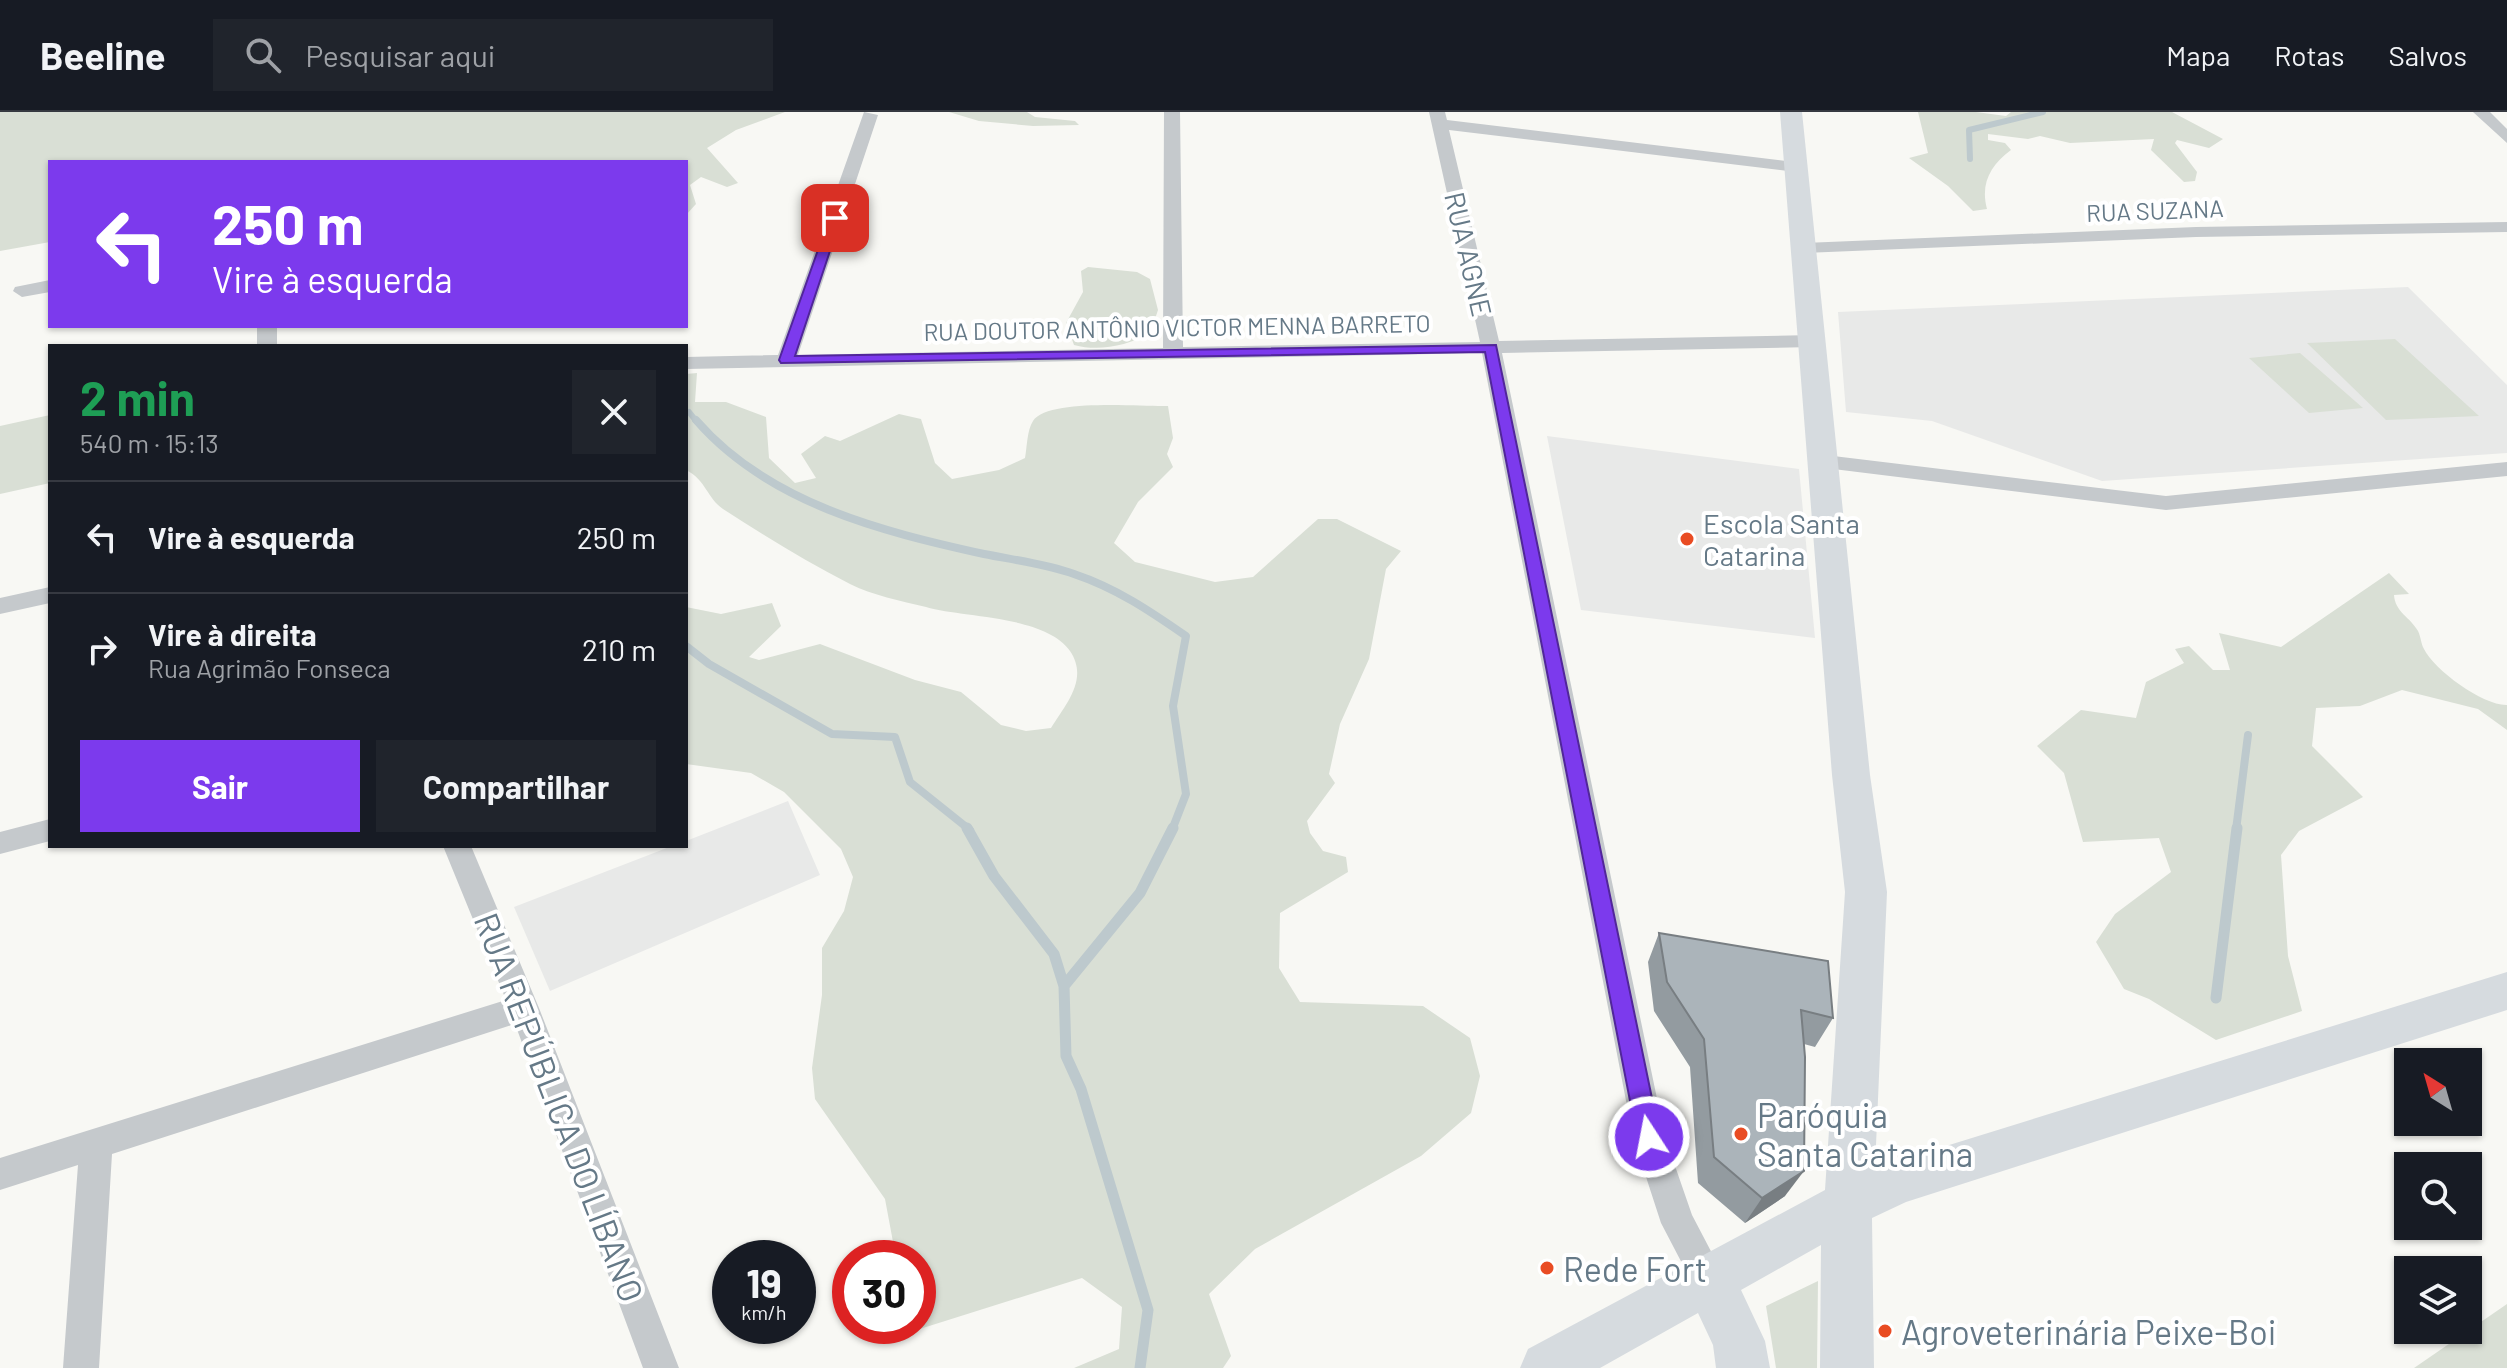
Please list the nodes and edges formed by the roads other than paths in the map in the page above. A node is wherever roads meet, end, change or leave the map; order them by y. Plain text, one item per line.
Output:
1 (1172, 112) edge
2 (1791, 112) edge
3 (2481, 112) edge
4 (870, 115) dead end
5 (1438, 118) edge
6 (2507, 138) edge
7 (1796, 167) junction
8 (2507, 227) edge
9 (1804, 248) junction
10 (48, 286) edge
11 (22, 291) dead end
12 (1813, 341) junction
13 (1491, 348) junction
14 (1173, 353) junction
15 (786, 360) junction
16 (688, 363) edge
17 (1825, 462) junction
18 (2507, 469) edge
19 (48, 595) edge
20 (0, 606) edge
21 (48, 831) edge
22 (0, 843) edge
23 (458, 848) edge
24 (2507, 991) edge
25 (524, 1008) junction
26 (96, 1144) junction
27 (0, 1174) edge
28 (1848, 1204) junction
29 (1709, 1280) junction
30 (81, 1368) edge
31 (661, 1368) edge
32 (1547, 1368) edge
33 (1743, 1368) edge
34 (1847, 1368) edge

1 - 14 street
2 - 7 street
3 - 6 street
4 - 15 street
5 - 7 street
5 - 13 street, RUA AGNE
7 - 9 street
8 - 9 street, RUA SUZANA
9 - 12 street
10 - 11 street
12 - 13 street, RUA DOUTOR ANTÔNIO VICTOR MENNA BARRETO
12 - 17 street
13 - 14 street, RUA DOUTOR ANTÔNIO VICTOR MENNA BARRETO
13 - 29 street, RUA AGNE
14 - 15 street, RUA DOUTOR ANTÔNIO VICTOR MENNA BARRETO
15 - 16 street, RUA DOUTOR ANTÔNIO VICTOR MENNA BARRETO
17 - 18 street
17 - 28 street
19 - 20 street
21 - 22 street
23 - 25 street, RUA REPÚBLICA DO LÍBANO
24 - 28 street
25 - 26 street
25 - 31 street, RUA REPÚBLICA DO LÍBANO
26 - 27 street
26 - 30 street
28 - 29 street
28 - 34 street
29 - 32 street
29 - 33 street

